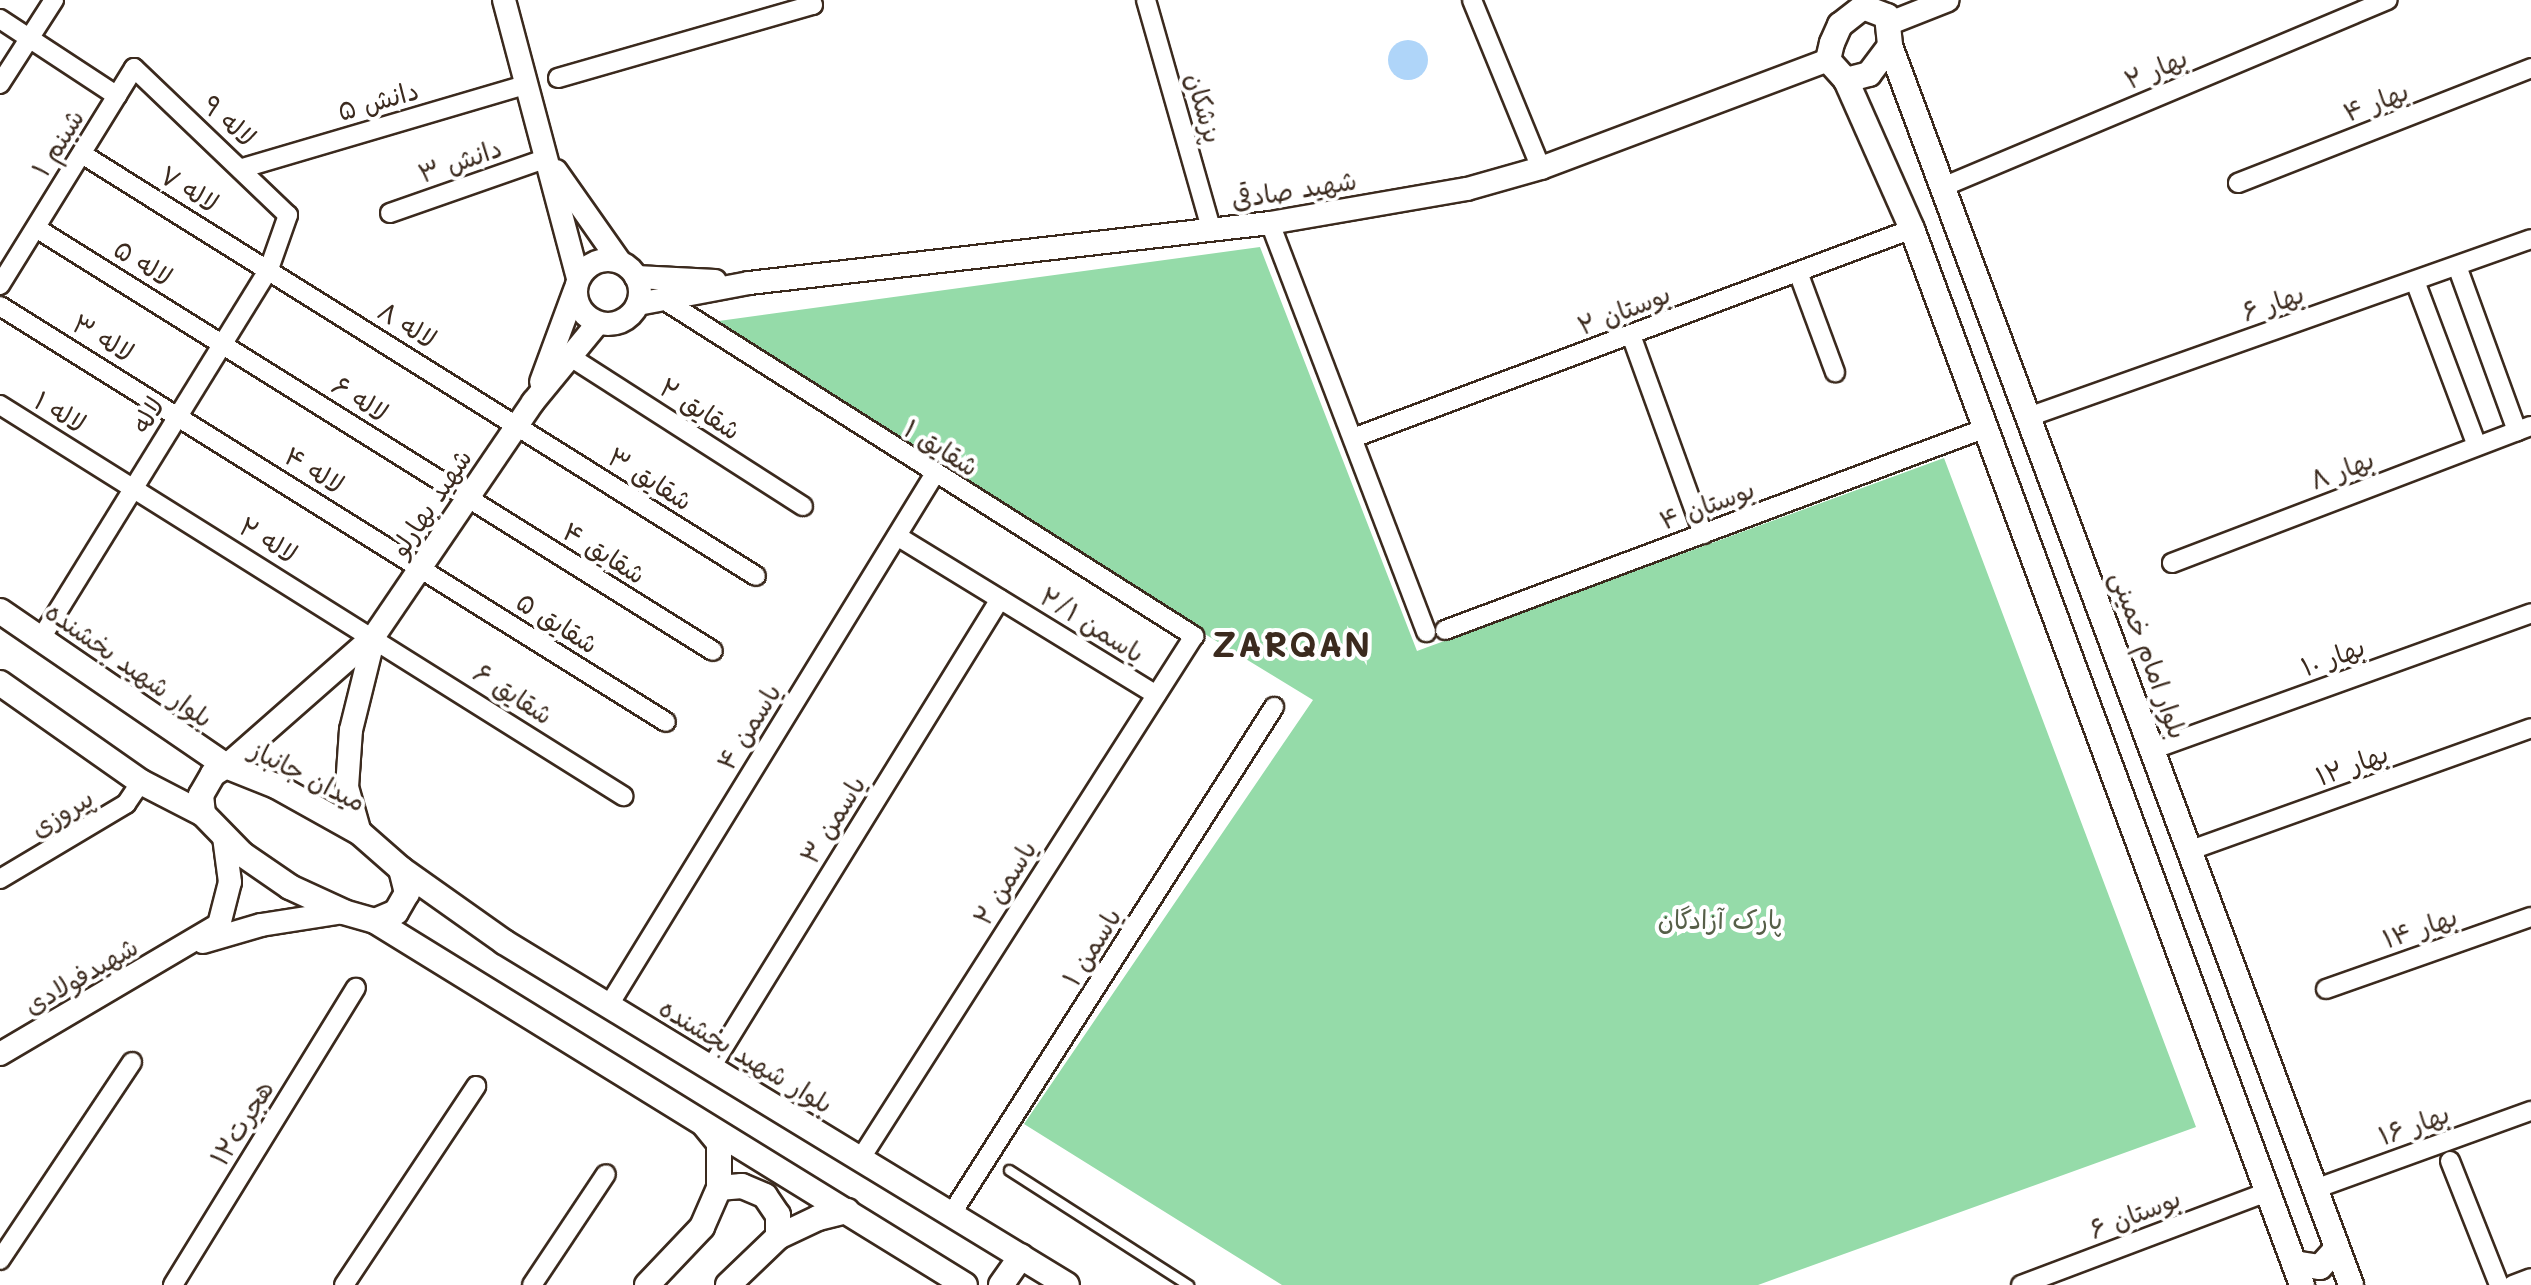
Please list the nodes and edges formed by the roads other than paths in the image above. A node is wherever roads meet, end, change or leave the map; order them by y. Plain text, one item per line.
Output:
1 (54, 0) edge
2 (504, 0) edge
3 (811, 0) edge
4 (1146, 0) edge
5 (1472, 0) edge
6 (1948, 0) edge
7 (2387, 0) edge
8 (1862, 4) edge
9 (0, 19) edge
10 (1890, 34) junction
11 (30, 38) junction
12 (1828, 60) junction
13 (134, 68) joint
14 (2531, 68) edge
15 (558, 78) dead end
16 (1846, 80) junction
17 (0, 84) edge
18 (528, 84) junction
19 (117, 96) junction
20 (82, 154) junction
21 (547, 158) junction
22 (243, 168) junction
23 (1541, 168) junction
24 (2238, 183) dead end
25 (1945, 186) junction
26 (390, 213) dead end
27 (288, 215) joint
28 (1270, 223) junction
29 (36, 228) junction
30 (1912, 229) junction
31 (1212, 231) junction
32 (2531, 239) edge
33 (2457, 266) junction
34 (269, 269) junction
35 (628, 269) junction
36 (1798, 272) junction
37 (2415, 281) junction
38 (749, 283) junction
39 (577, 284) junction
40 (0, 285) edge
41 (664, 300) junction
42 (638, 304) junction
43 (0, 306) edge
44 (598, 323) junction
45 (1631, 335) junction
46 (224, 343) junction
47 (569, 356) junction
48 (1835, 372) dead end
49 (533, 402) junction
50 (0, 405) edge
51 (179, 415) junction
52 (2031, 416) junction
53 (517, 425) junction
54 (1986, 428) junction
55 (2524, 428) edge
56 (1353, 438) junction
57 (2477, 446) junction
58 (934, 475) junction
59 (134, 488) junction
60 (467, 499) junction
61 (803, 506) dead end
62 (1703, 534) junction
63 (897, 536) junction
64 (2172, 563) dead end
65 (421, 568) junction
66 (756, 576) dead end
67 (1000, 599) junction
68 (0, 611) edge
69 (2531, 613) edge
70 (1445, 630) dead end
71 (1426, 632) dead end
72 (374, 636) junction
73 (1194, 636) joint
74 (42, 637) junction
75 (713, 651) dead end
76 (0, 683) edge
77 (1156, 695) junction
78 (1274, 707) dead end
79 (666, 722) dead end
80 (2531, 728) edge
81 (2154, 749) junction
82 (226, 766) junction
83 (141, 782) junction
84 (623, 796) dead end
85 (203, 814) junction
86 (360, 833) junction
87 (224, 837) junction
88 (2191, 850) junction
89 (401, 869) junction
90 (0, 879) edge
91 (344, 912) junction
92 (2531, 917) edge
93 (375, 921) junction
94 (190, 946) junction
95 (356, 988) dead end
96 (2326, 989) dead end
97 (609, 1005) junction
98 (0, 1054) edge
99 (132, 1062) dead end
100 (710, 1069) junction
101 (476, 1086) dead end
102 (2531, 1111) edge
103 (704, 1125) junction
104 (861, 1158) junction
105 (2450, 1161) dead end
106 (1009, 1170) dead end
107 (606, 1174) dead end
108 (719, 1188) junction
109 (2315, 1189) junction
110 (2267, 1192) junction
111 (847, 1211) junction
112 (952, 1213) junction
113 (778, 1237) junction
114 (2337, 1248) junction
115 (1021, 1256) junction
116 (0, 1260) edge
117 (2298, 1274) edge
118 (2531, 1278) edge
119 (173, 1285) edge
120 (344, 1285) edge
121 (532, 1285) edge
122 (647, 1285) edge
123 (728, 1285) edge
124 (965, 1285) edge
125 (1001, 1285) edge
126 (1067, 1285) edge
127 (1188, 1285) edge
128 (2021, 1285) edge
129 (2351, 1285) edge
130 (2499, 1285) edge
131 (2513, 1285) edge

1 - 11 street
2 - 18 street
3 - 15 street
4 - 31 street, پزشکان
5 - 23 street
6 - 10 street
7 - 25 street, بهار ۲
8 - 10 main road
8 - 12 main road
9 - 11 street
10 - 16 main road
10 - 25 main road, بلوار امام خمینی
11 - 17 street
11 - 19 street
12 - 16 main road
12 - 23 street, شهید صادقی
13 - 19 street, شبنم ۱
13 - 22 street, لاله ۹
14 - 24 street, بهار ۴
16 - 30 main road
18 - 21 street
18 - 22 street, دانش ۵
19 - 20 street, شبنم ۱
20 - 29 street, شبنم ۱
20 - 34 street, لاله ۷
21 - 26 street, دانش ۳
21 - 35 street
21 - 39 street
22 - 27 street, لاله ۹
23 - 28 street, شهید صادقی
25 - 52 main road, بلوار امام خمینی
27 - 34 street, لاله
28 - 31 street, شهید صادقی
28 - 56 street
29 - 40 street, شبنم ۱
29 - 46 street, لاله ۵
30 - 36 street, بوستان ۲
30 - 54 main road
31 - 38 street, شهید صادقی
32 - 33 street, بهار ۶
33 - 37 street, بهار ۶
33 - 55 street
34 - 46 street, لاله
34 - 53 street, لاله ۸
35 - 38 street
35 - 39 street
35 - 42 street
36 - 45 street, بوستان ۲
36 - 48 street
37 - 52 street, بهار ۶
37 - 57 street
38 - 41 street
39 - 44 street
39 - 49 street
41 - 42 street
41 - 58 street, شقایق ۱
42 - 44 street
43 - 51 street, لاله ۳
44 - 47 street
45 - 56 street, بوستان ۲
45 - 62 street
46 - 51 street, لاله
46 - 60 street, لاله ۶
47 - 49 street
47 - 61 street, شقایق ۲
49 - 53 street, شهید بهارلو
50 - 59 street, لاله ۱
51 - 59 street, لاله
51 - 65 street, لاله ۴
52 - 81 main road, بلوار امام خمینی
53 - 60 street, شهید بهارلو
53 - 66 street, شقایق ۳
54 - 62 street, بوستان ۴
54 - 110 main road
55 - 57 street, بهار ۸
56 - 71 street
57 - 64 street, بهار ۸
58 - 63 street, یاسمن ۴
58 - 73 street, شقایق ۱
59 - 72 street, لاله ۲
59 - 74 street, لاله
60 - 65 street, شهید بهارلو
60 - 75 street, شقایق ۴
62 - 70 street, بوستان ۴
63 - 67 street, یاسمن ۲/۱
63 - 97 street, یاسمن ۴
65 - 72 street, شهید بهارلو
65 - 79 street, شقایق ۵
67 - 77 street, یاسمن ۲/۱
67 - 100 street, یاسمن ۳
68 - 74 main road, بلوار شهید بخشنده
69 - 81 street, بهار ۱۰
72 - 82 street
72 - 84 street, شقایق ۶
72 - 86 street
73 - 77 street, یاسمن ۲
74 - 82 main road, بلوار شهید بخشنده
76 - 83 main road
77 - 104 street, یاسمن ۲
78 - 112 street, یاسمن ۱
80 - 88 street, بهار ۱۲
81 - 88 main road, بلوار امام خمینی
82 - 85 main road, میدان جانباز
82 - 86 main road, میدان جانباز
83 - 85 main road
83 - 90 street, پیروزی
85 - 87 main road
86 - 89 main road, میدان جانباز
87 - 91 main road
87 - 94 street
88 - 109 main road, بلوار امام خمینی
89 - 93 main road
89 - 97 main road, بلوار شهید بخشنده
91 - 93 main road
91 - 94 street
92 - 96 street, بهار ۱۴
93 - 103 main road
94 - 98 street, شهیدفولادی
95 - 119 street, هجرت۱۲
97 - 100 main road, بلوار شهید بخشنده
99 - 116 street
100 - 104 main road, بلوار شهید بخشنده
101 - 120 street
102 - 109 street, بهار ۱۶
103 - 108 main road
103 - 111 main road
104 - 112 main road, بلوار شهید بخشنده
105 - 130 street
106 - 127 lane
107 - 121 street
108 - 113 main road
108 - 122 main road
109 - 114 main road, بلوار امام خمینی
110 - 117 main road
110 - 128 street, بوستان ۶
111 - 113 main road
111 - 124 main road
112 - 115 main road, بلوار شهید بخشنده
113 - 123 main road
114 - 117 main road
114 - 129 main road, بلوار امام خمینی
115 - 125 main road
115 - 126 main road, بلوار شهید بخشنده
118 - 131 street

